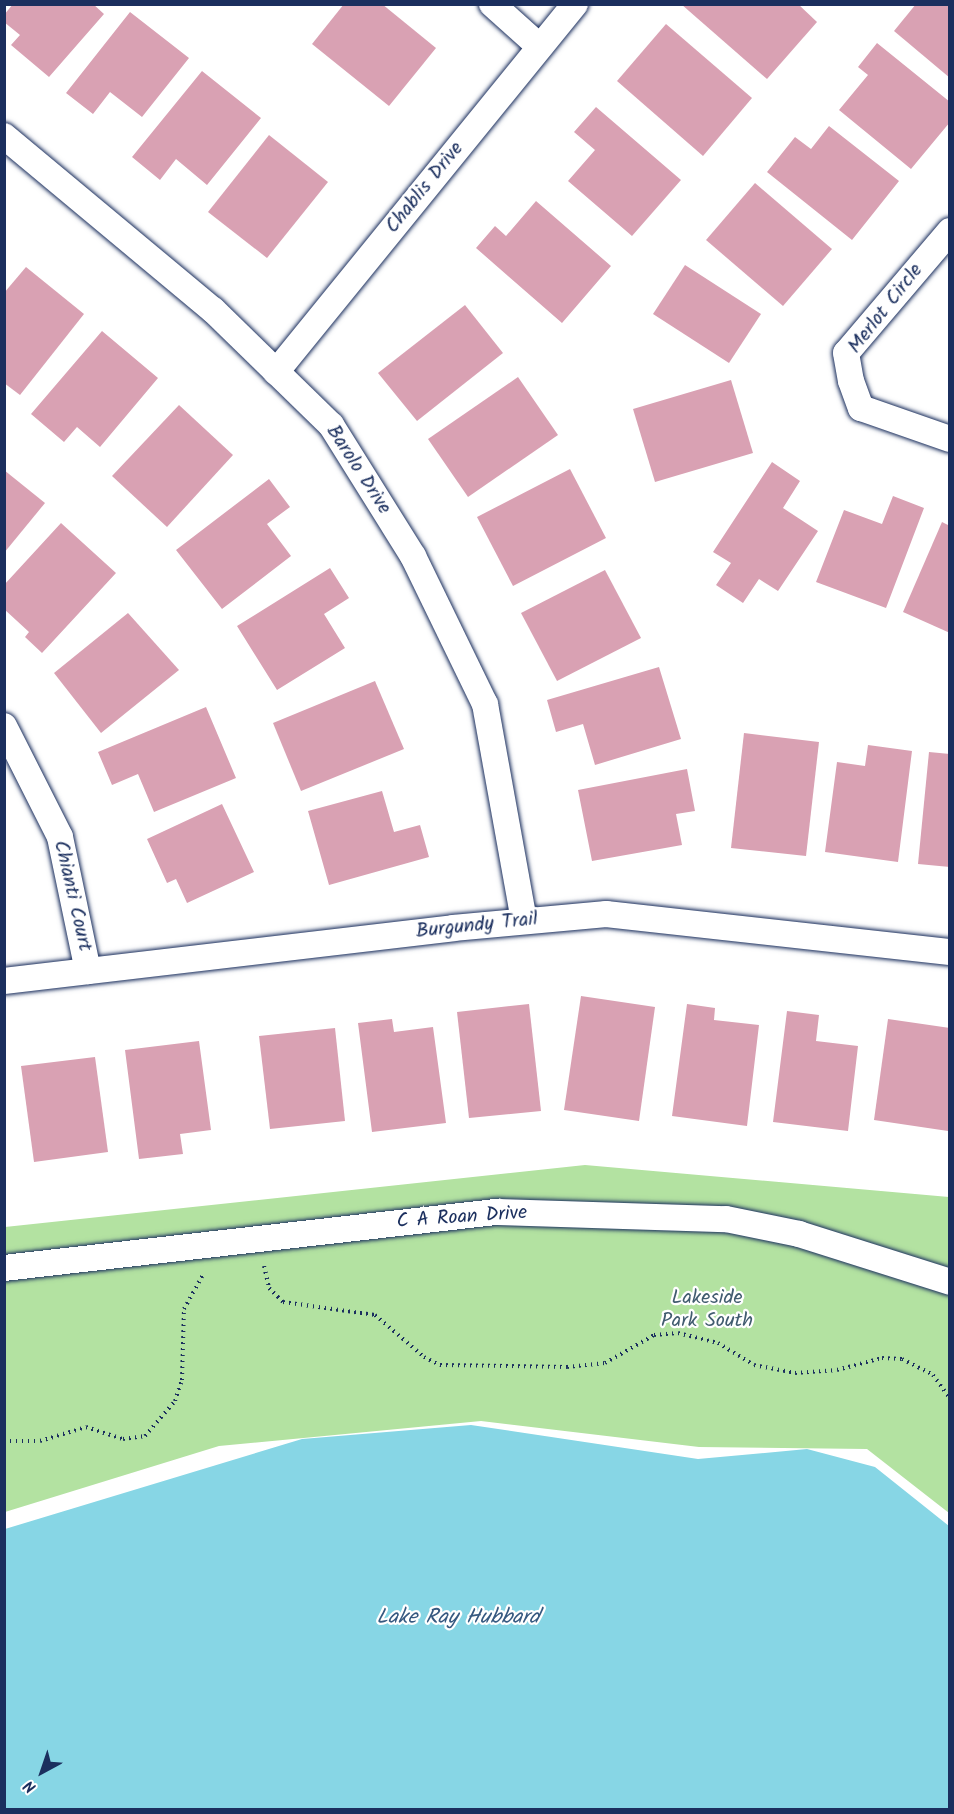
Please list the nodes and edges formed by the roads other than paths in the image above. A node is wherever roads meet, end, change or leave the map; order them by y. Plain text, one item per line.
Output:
1 (492, 4) edge
2 (575, 4) edge
3 (540, 47) junction
4 (4, 136) edge
5 (950, 231) edge
6 (276, 372) junction
7 (950, 439) edge
8 (4, 726) edge
9 (524, 921) junction
10 (950, 952) edge
11 (88, 971) junction
12 (4, 981) edge
13 (4, 1268) edge
14 (950, 1282) edge

1 - 3 street
2 - 3 street, Chablis Drive
3 - 6 street, Chablis Drive
4 - 6 street, Barolo Drive
5 - 7 street, Merlot Circle
6 - 9 street, Barolo Drive
8 - 11 street, Chianti Court
9 - 10 street, Burgundy Trail
9 - 11 street, Burgundy Trail
11 - 12 street, Burgundy Trail
13 - 14 street, C A Roan Drive

